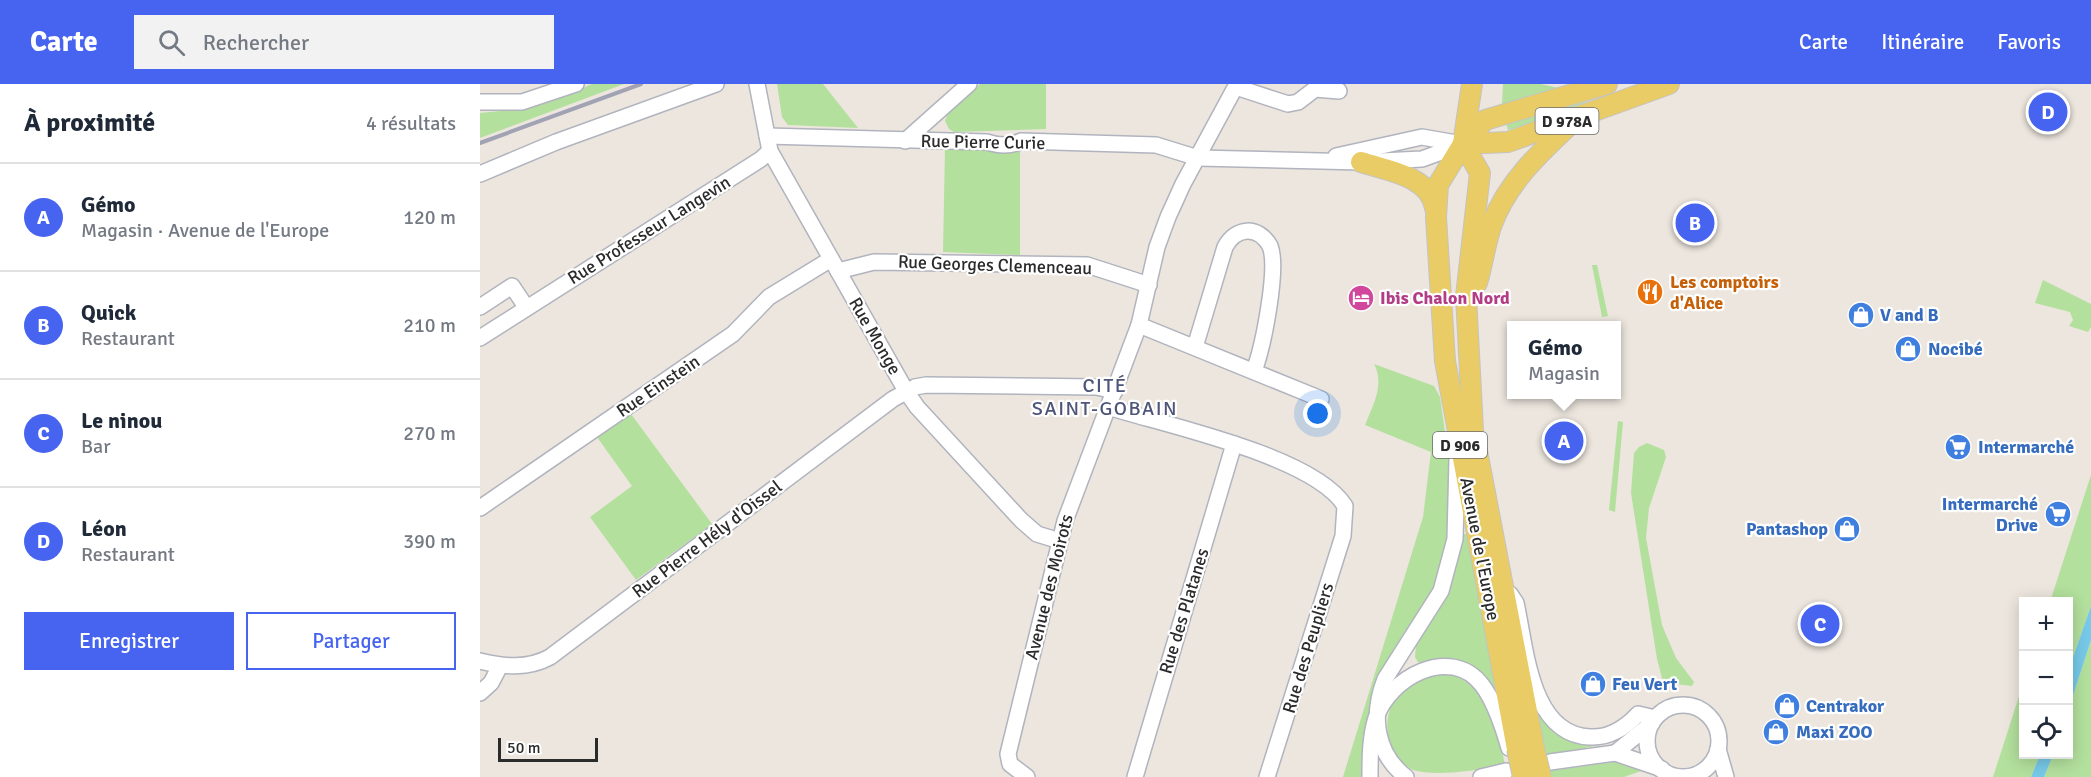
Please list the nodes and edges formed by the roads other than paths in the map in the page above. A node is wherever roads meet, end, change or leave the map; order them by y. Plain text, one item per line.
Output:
1 (576, 84) edge
2 (716, 84) edge
3 (758, 84) edge
4 (969, 84) edge
5 (1472, 84) edge
6 (1607, 84) edge
7 (1669, 84) edge
8 (1237, 85) edge
9 (1339, 91) dead end
10 (480, 102) edge
11 (1579, 116) junction
12 (905, 141) junction
13 (769, 144) junction
14 (1463, 144) junction
15 (1198, 158) junction
16 (1321, 159) junction
17 (1361, 162) junction
18 (480, 174) edge
19 (1436, 217) junction
20 (835, 265) junction
21 (1149, 285) junction
22 (1466, 296) junction
23 (480, 307) edge
24 (526, 307) junction
25 (1139, 325) junction
26 (480, 338) edge
27 (1195, 347) junction
28 (1254, 370) junction
29 (906, 391) junction
30 (1114, 391) junction
31 (1321, 399) dead end
32 (1108, 407) junction
33 (1458, 435) junction
34 (1234, 444) junction
35 (480, 508) edge
36 (1060, 541) junction
37 (1500, 577) junction
38 (480, 661) edge
39 (500, 666) junction
40 (480, 693) edge
41 (1376, 716) junction
42 (1653, 720) junction
43 (1520, 749) junction
44 (1718, 749) junction
45 (1615, 753) junction
46 (1545, 769) edge
47 (1662, 773) edge
48 (1021, 774) edge
49 (1515, 774) edge
50 (1135, 777) edge
51 (1267, 777) edge
52 (1370, 777) edge
53 (1406, 777) edge
54 (1482, 777) edge
55 (1681, 777) edge
56 (1726, 777) edge

1 - 10 street
2 - 18 street
3 - 13 street, Rue Monge
4 - 12 street
5 - 14 main road, D 906
6 - 14 main road, D 978A
7 - 11 main road, D 978A
8 - 9 street
8 - 15 street, Avenue des Moirots
11 - 14 main road, D 978A
11 - 22 main road
12 - 13 street, Rue Pierre Curie
12 - 15 street, Rue Pierre Curie
13 - 20 street, Rue Monge
13 - 24 street, Rue Professeur Langevin
14 - 16 street
14 - 17 street
14 - 19 main road, Avenue de l'Europe / D 906
14 - 22 main road, Avenue de l'Europe / D 906
15 - 16 street, Rue Pierre Curie
15 - 21 street, Avenue des Moirots
16 - 17 street
17 - 19 main road
19 - 33 main road, Avenue de l'Europe / D 906
20 - 21 street, Rue Georges Clemenceau
20 - 29 street, Rue Monge
20 - 35 street, Rue Einstein
21 - 25 street, Avenue des Moirots
22 - 37 main road, Avenue de l'Europe / D 906
23 - 24 street
24 - 26 street, Rue Professeur Langevin
25 - 27 street
25 - 30 street, Avenue des Moirots
27 - 28 street
27 - 28 street
28 - 31 street
29 - 30 street
29 - 36 street, Rue Monge
29 - 39 street, Rue Pierre Hély d'Oissel
30 - 32 street, Avenue des Moirots
32 - 34 street
32 - 36 street, Avenue des Moirots
33 - 41 street
33 - 43 main road, Avenue de l'Europe / D 906
34 - 50 street, Rue des Platanes
34 - 51 street, Rue des Peupliers
36 - 48 street, Avenue des Moirots
37 - 42 street
37 - 43 main road, Avenue de l'Europe / D 906
38 - 39 street
39 - 40 street
41 - 43 street
41 - 52 street
41 - 53 street
42 - 44 street
42 - 45 street
42 - 47 street
43 - 46 main road, Avenue de l'Europe / D 906, bridge
43 - 49 main road, Avenue de l'Europe / D 906, bridge
44 - 55 street
44 - 56 street
45 - 46 street
45 - 47 street
47 - 55 street
49 - 54 street

